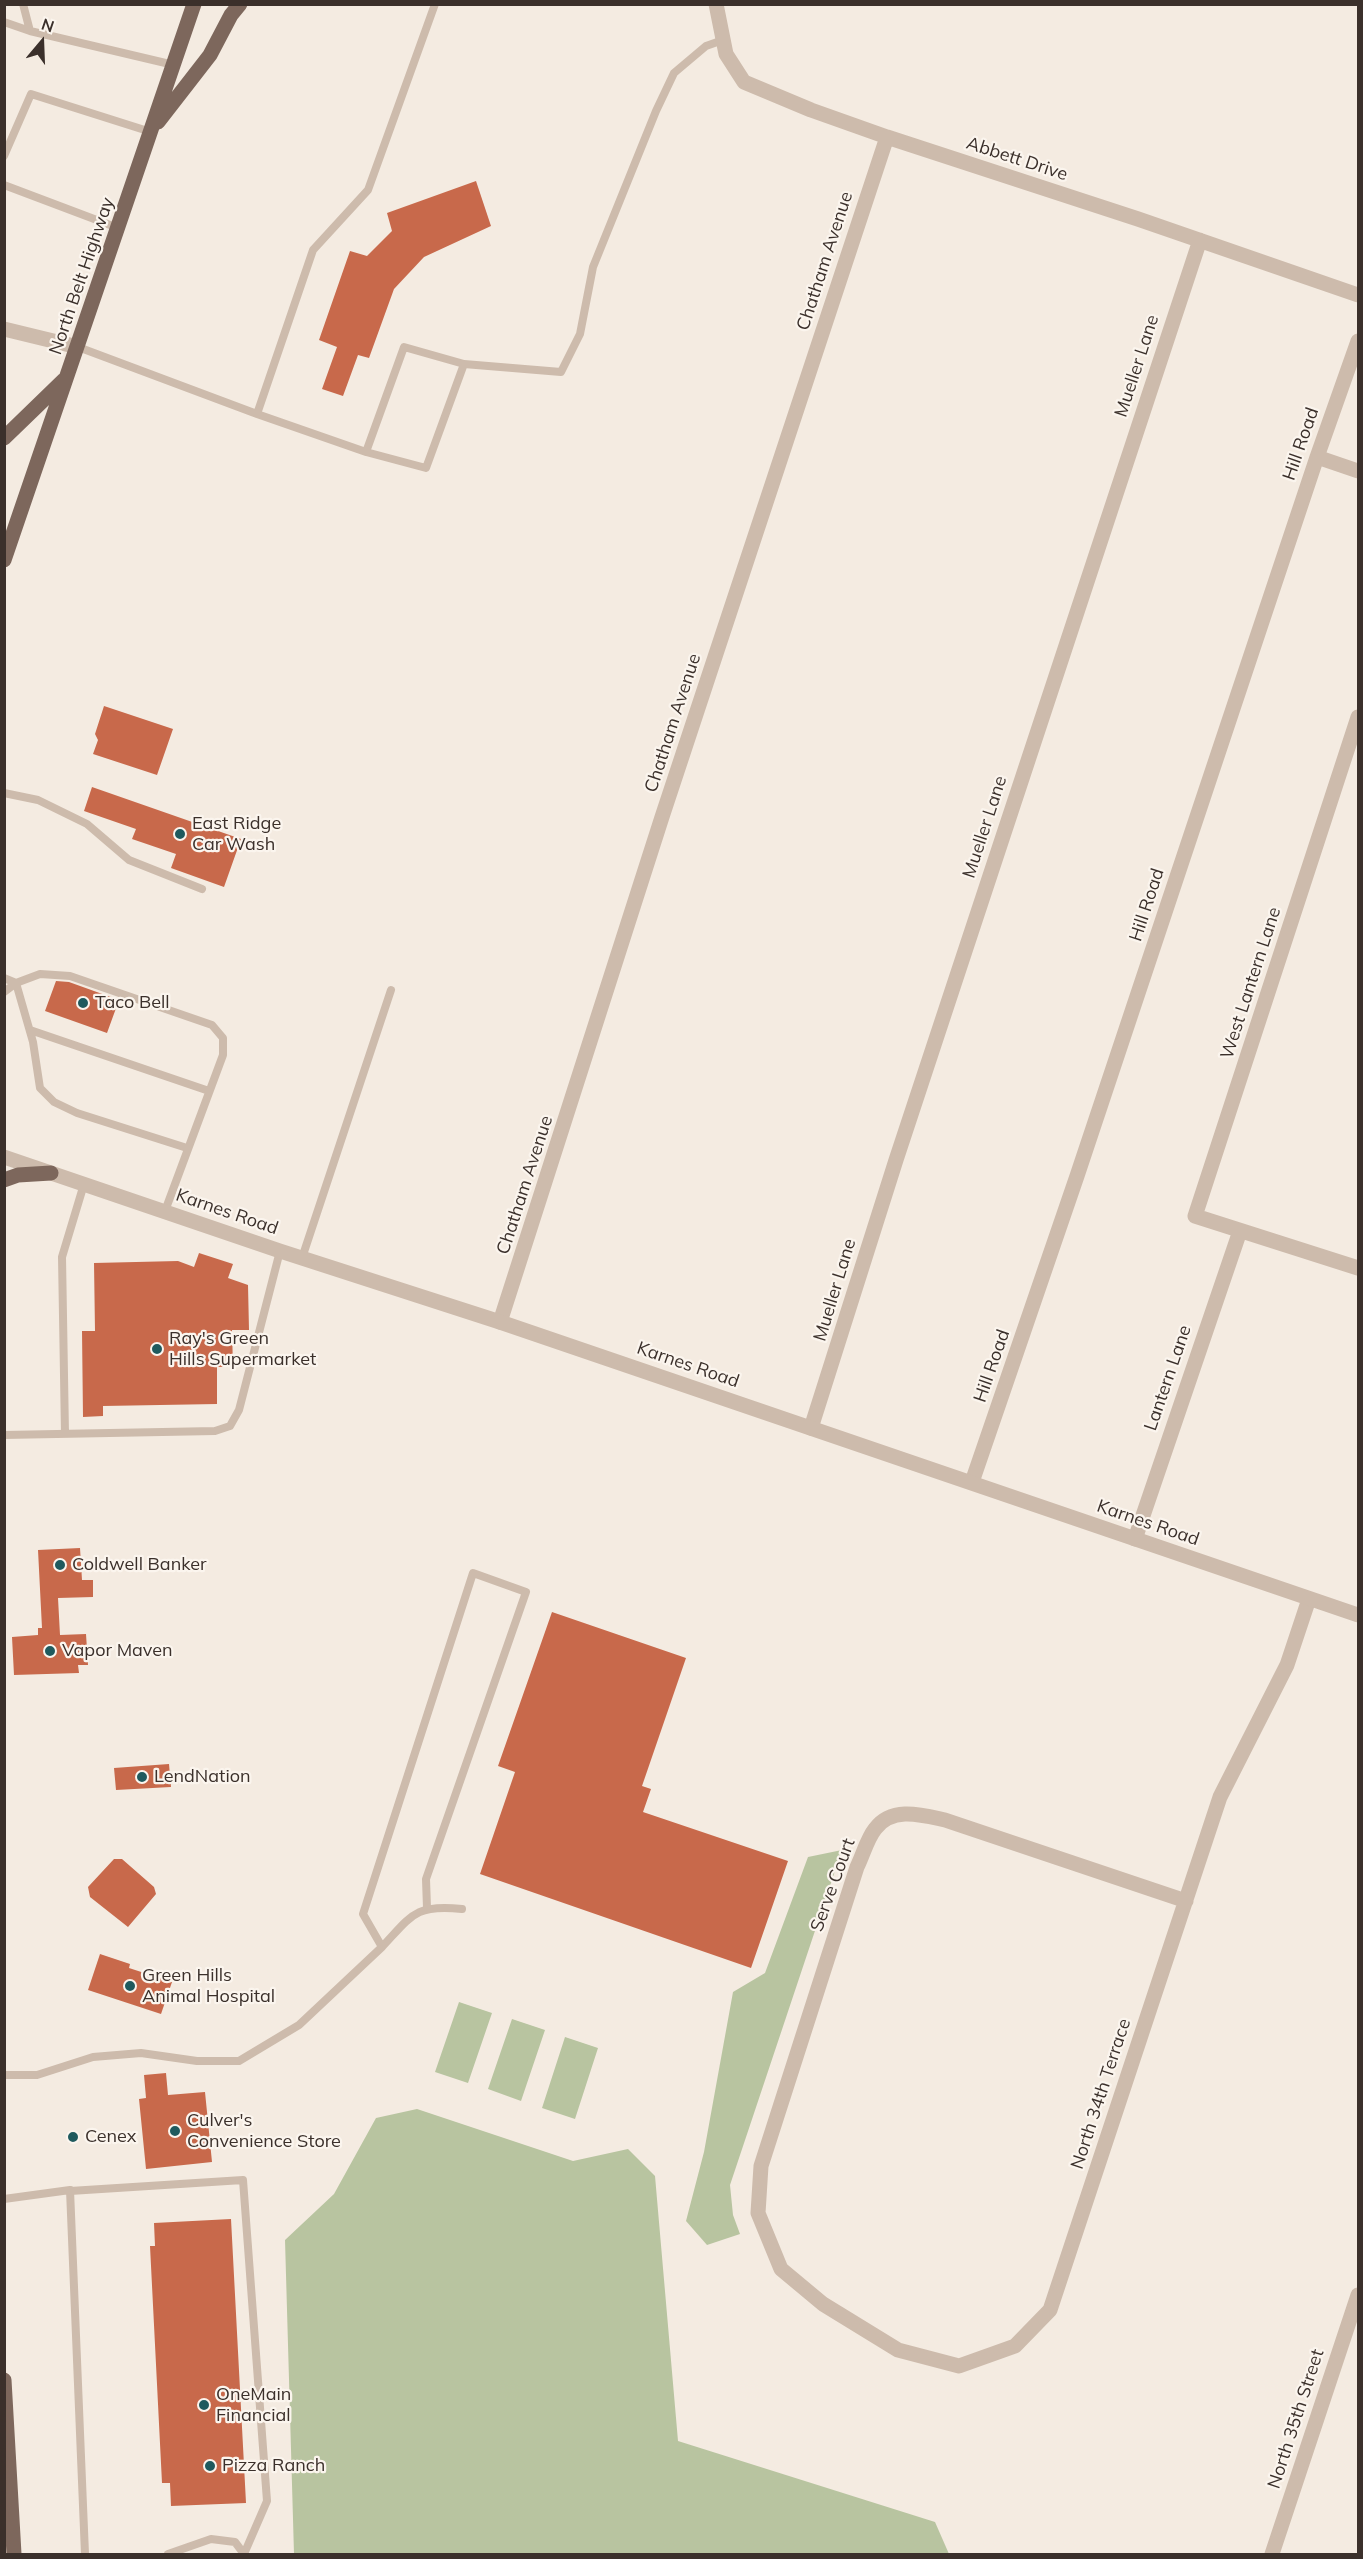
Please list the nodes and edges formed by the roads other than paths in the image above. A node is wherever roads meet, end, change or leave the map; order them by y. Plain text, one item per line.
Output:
1 (23, 4) edge
2 (194, 4) edge
3 (240, 4) edge
4 (435, 4) edge
5 (716, 4) edge
6 (4, 22) edge
7 (30, 31) junction
8 (723, 40) junction
9 (174, 65) junction
10 (151, 132) junction
11 (887, 137) junction
12 (4, 156) edge
13 (4, 185) edge
14 (118, 228) junction
15 (1200, 240) junction
16 (1359, 295) edge
17 (4, 329) edge
18 (1359, 341) edge
19 (78, 347) junction
20 (464, 364) junction
21 (68, 376) junction
22 (257, 414) junction
23 (4, 438) edge
24 (366, 452) junction
25 (1317, 457) junction
26 (1359, 471) edge
27 (8, 530) edge
28 (4, 560) edge
29 (1359, 717) edge
30 (4, 793) edge
31 (202, 889) dead end
32 (4, 978) edge
33 (16, 983) junction
34 (391, 990) dead end
35 (4, 992) edge
36 (30, 1030) junction
37 (209, 1091) junction
38 (187, 1148) junction
39 (4, 1157) edge
40 (51, 1173) junction
41 (4, 1180) edge
42 (84, 1184) junction
43 (165, 1211) junction
44 (1240, 1231) junction
45 (280, 1251) junction
46 (302, 1258) junction
47 (1359, 1268) edge
48 (500, 1322) junction
49 (812, 1428) junction
50 (65, 1434) junction
51 (4, 1435) edge
52 (972, 1482) junction
53 (1135, 1539) junction
54 (1309, 1599) junction
55 (1359, 1615) edge
56 (1186, 1901) junction
57 (427, 1908) junction
58 (462, 1909) dead end
59 (382, 1947) junction
60 (4, 2075) edge
61 (70, 2191) junction
62 (4, 2199) edge
63 (781, 2269) joint
64 (1359, 2295) edge
65 (4, 2380) edge
66 (9, 2519) edge
67 (14, 2554) edge
68 (85, 2554) edge
69 (168, 2554) edge
70 (244, 2554) edge
71 (1272, 2554) edge

1 - 7 lane
2 - 9 main road, North Belt Highway
3 - 10 main road
4 - 22 lane
5 - 8 street, Abbett Drive
6 - 7 lane
7 - 9 lane
8 - 11 street, Abbett Drive
8 - 20 lane
9 - 10 main road, North Belt Highway
10 - 12 lane
10 - 14 main road, North Belt Highway
11 - 15 street, Abbett Drive
11 - 48 street, Chatham Avenue
13 - 14 lane
14 - 19 main road, North Belt Highway
15 - 16 street, Abbett Drive
15 - 49 street, Mueller Lane
17 - 19 street
18 - 25 street, Hill Road
19 - 21 main road, North Belt Highway
19 - 22 lane
20 - 24 lane
20 - 24 lane
21 - 23 main road
21 - 27 main road, North Belt Highway
22 - 24 lane
25 - 26 street
25 - 52 street, Hill Road
27 - 28 main road, North Belt Highway
29 - 44 street, West Lantern Lane
30 - 31 lane
32 - 33 lane
33 - 35 lane
33 - 36 lane
33 - 37 lane
34 - 46 lane
36 - 37 lane
36 - 38 lane
37 - 38 lane
38 - 43 lane
39 - 40 street, Karnes Road
40 - 41 main road
40 - 42 street, Karnes Road
42 - 43 street, Karnes Road
42 - 50 lane
43 - 45 street, Karnes Road
44 - 47 street
44 - 53 street, Lantern Lane
45 - 46 street, Karnes Road
45 - 50 lane
46 - 48 street, Karnes Road
48 - 49 street, Karnes Road
49 - 52 street, Karnes Road
50 - 51 lane
52 - 53 street, Karnes Road
53 - 54 street, Karnes Road
54 - 55 street, Karnes Road
54 - 56 street, North 34th Terrace
56 - 63 street, North 34th Terrace
56 - 63 street, Serve Court
57 - 58 lane
57 - 59 lane
57 - 59 lane
59 - 60 lane
61 - 62 lane
61 - 68 lane
61 - 70 lane
64 - 71 street, North 35th Street
65 - 66 main road
66 - 67 main road
69 - 70 lane

